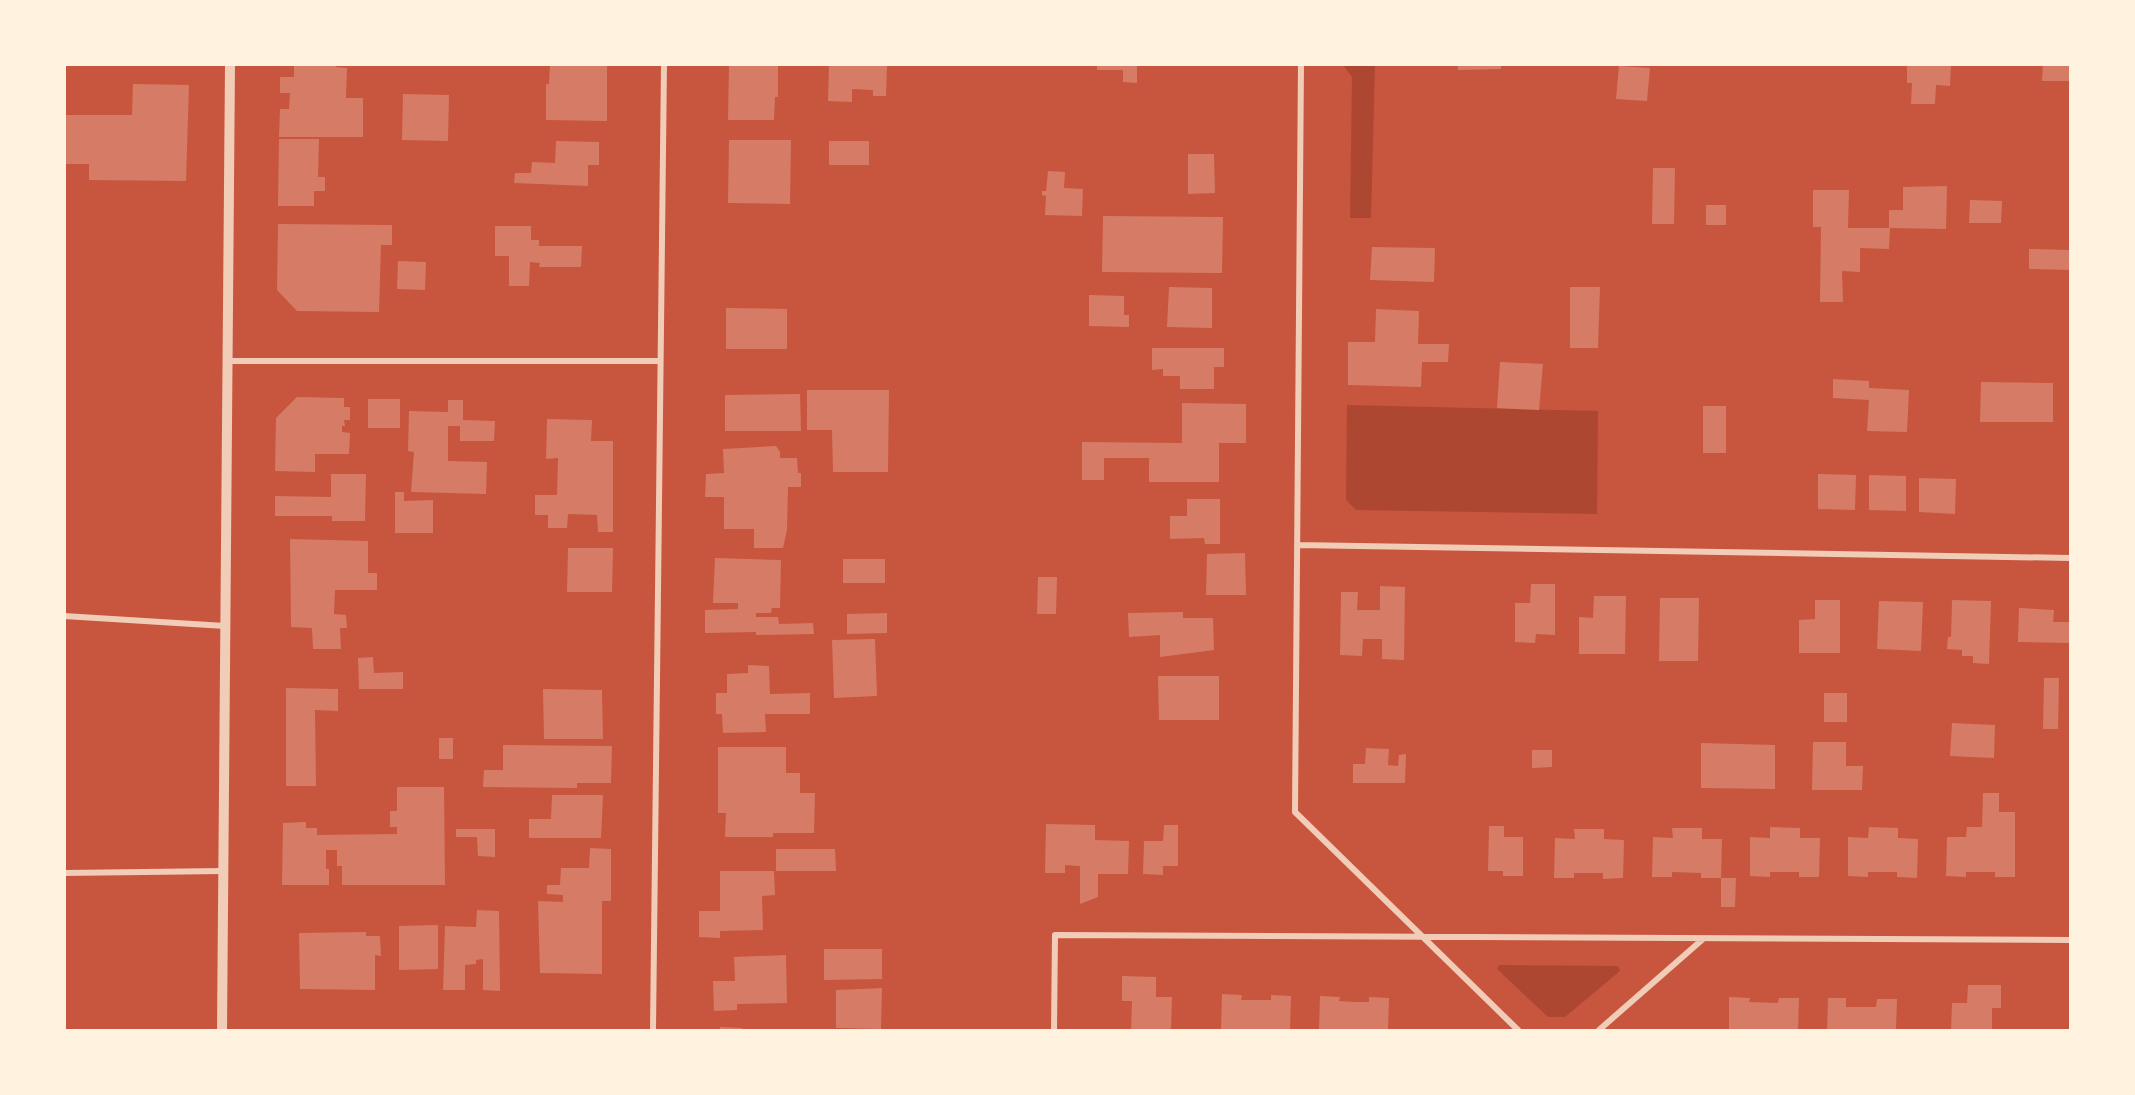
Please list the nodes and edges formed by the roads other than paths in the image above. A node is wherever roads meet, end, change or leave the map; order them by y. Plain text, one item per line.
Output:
1 (230, 64) edge
2 (664, 64) edge
3 (1301, 64) edge
4 (228, 361) junction
5 (660, 361) junction
6 (1297, 545) junction
7 (2070, 558) edge
8 (64, 616) edge
9 (225, 626) junction
10 (223, 872) junction
11 (64, 873) edge
12 (1423, 937) junction
13 (1704, 939) junction
14 (2070, 940) edge
15 (222, 1030) edge
16 (653, 1030) edge
17 (1054, 1030) edge
18 (1518, 1030) edge
19 (1599, 1030) edge

1 - 4 street
2 - 5 street
3 - 6 street
4 - 5 street
4 - 9 street
5 - 16 street
6 - 7 street
6 - 12 street
8 - 9 street
9 - 10 street
10 - 11 street
10 - 15 street
12 - 13 street
12 - 17 street
12 - 18 street
13 - 14 street
13 - 19 street

